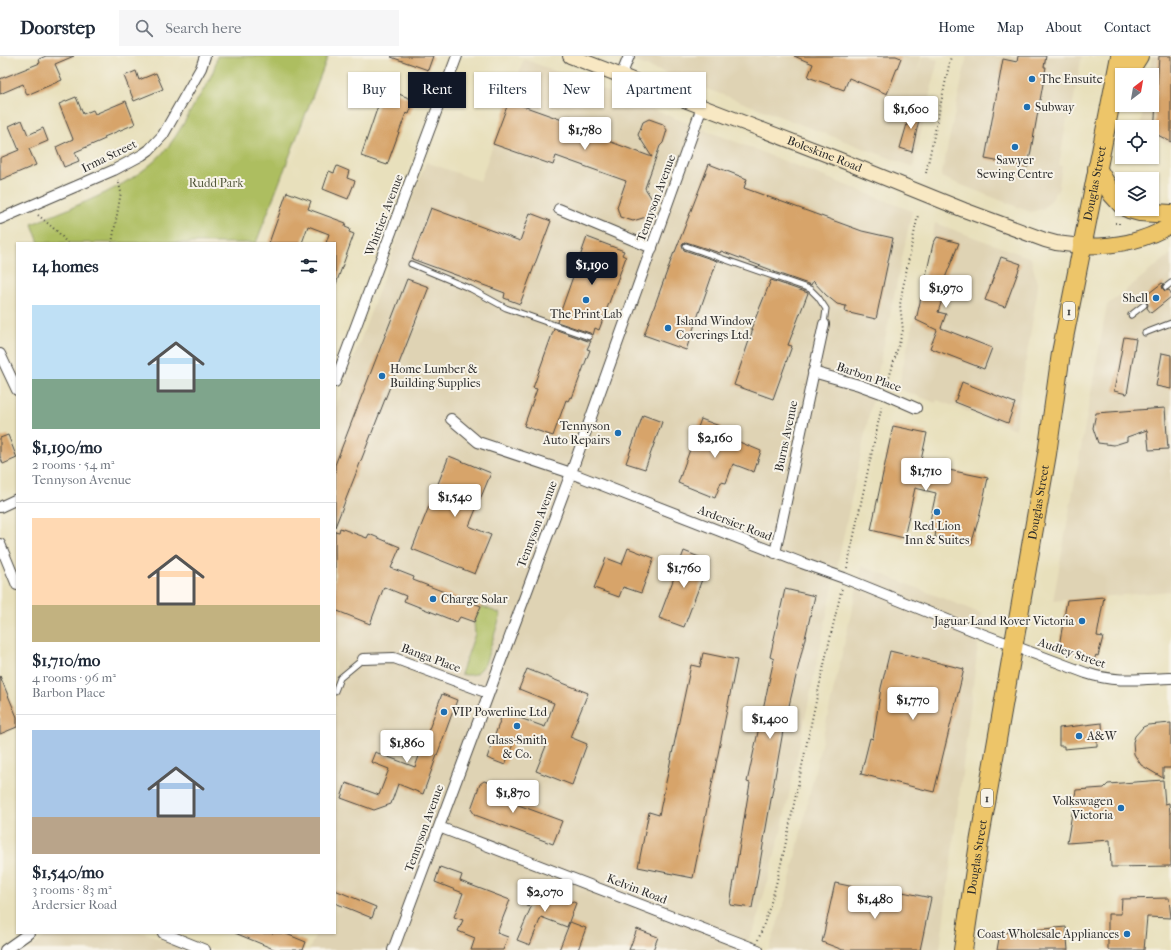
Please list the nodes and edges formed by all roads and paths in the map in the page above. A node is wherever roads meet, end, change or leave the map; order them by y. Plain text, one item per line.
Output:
1 (205, 56) edge
2 (457, 56) edge
3 (570, 56) edge
4 (628, 56) edge
5 (951, 56) edge
6 (1120, 56) edge
7 (1139, 56) edge
8 (1132, 68) edge
9 (612, 72) edge
10 (622, 72) edge
11 (1115, 96) edge
12 (1110, 104) junction
13 (702, 108) edge
14 (705, 108) edge
15 (1097, 168) junction
16 (114, 170) junction
17 (926, 173) dead end
18 (1115, 197) edge
19 (28, 207) junction
20 (559, 209) dead end
21 (1159, 213) edge
22 (1171, 214) edge
23 (918, 215) dead end
24 (0, 219) edge
25 (1115, 223) dead end
26 (1171, 225) edge
27 (1119, 226) dead end
28 (66, 242) edge
29 (112, 242) edge
30 (686, 246) dead end
31 (1082, 246) junction
32 (652, 248) junction
33 (411, 264) dead end
34 (1171, 283) edge
35 (1166, 287) dead end
36 (1144, 305) dead end
37 (1131, 315) dead end
38 (1171, 323) edge
39 (824, 324) joint
40 (1145, 333) dead end
41 (589, 337) dead end
42 (0, 354) edge
43 (813, 372) junction
44 (336, 379) edge
45 (16, 388) edge
46 (884, 394) junction
47 (916, 408) dead end
48 (451, 418) dead end
49 (571, 473) junction
50 (16, 499) edge
51 (0, 507) edge
52 (0, 544) edge
53 (775, 553) junction
54 (844, 578) junction
55 (16, 583) edge
56 (1014, 646) junction
57 (363, 659) joint
58 (1171, 678) edge
59 (336, 689) edge
60 (488, 693) junction
61 (439, 827) junction
62 (28, 934) edge
63 (165, 934) edge
64 (756, 949) edge
65 (5, 950) edge
66 (205, 950) edge
67 (393, 950) edge
68 (963, 950) edge

1 - 16 street, Irma Street
2 - 44 street, Whittier Avenue
3 - 9 main road, Boleskine Road
4 - 10 street
5 - 17 path
6 - 12 highway, Douglas Street / 1
7 - 8 highway
11 - 12 highway
12 - 15 highway, Douglas Street / 1
13 - 32 street, Tennyson Avenue
14 - 31 main road, Boleskine Road
15 - 18 highway
15 - 31 highway, Douglas Street / 1
16 - 19 street, Irma Street
16 - 29 path
19 - 24 street, Irma Street
19 - 28 path
20 - 32 street
21 - 22 highway
23 - 46 path
25 - 27 path
26 - 31 main road
30 - 39 lane
31 - 56 highway, Douglas Street / 1
32 - 49 street, Tennyson Avenue
33 - 41 lane
34 - 35 lane
36 - 37 lane
38 - 40 lane
39 - 43 street, Burns Avenue
42 - 45 street
43 - 46 street, Barbon Place
43 - 53 street, Burns Avenue
46 - 47 street, Barbon Place
46 - 54 path
48 - 49 street, Ardersier Road
49 - 53 street, Ardersier Road
49 - 60 street, Tennyson Avenue
50 - 51 street
52 - 55 street
53 - 54 street, Ardersier Road
54 - 56 street, Ardersier Road
54 - 64 path
56 - 58 street, Audley Street
56 - 68 highway, Douglas Street / 1
57 - 59 lane
57 - 60 street, Banga Place
60 - 61 street, Tennyson Avenue
61 - 64 street, Kelvin Road
61 - 67 street, Tennyson Avenue
62 - 65 street
63 - 66 street

